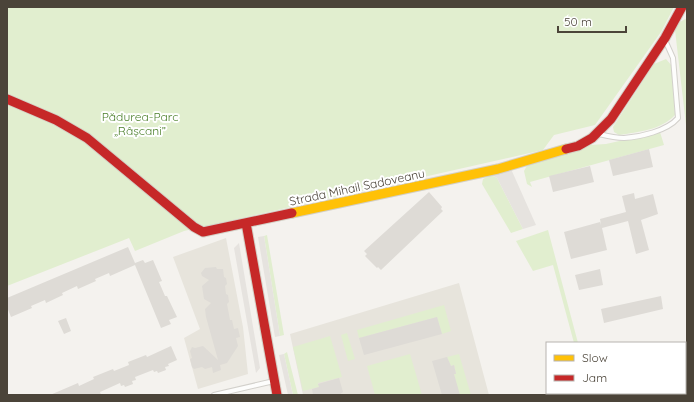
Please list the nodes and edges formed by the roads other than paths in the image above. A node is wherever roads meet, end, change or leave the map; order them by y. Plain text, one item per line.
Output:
1 (682, 8) edge
2 (664, 38) junction
3 (7, 99) edge
4 (598, 134) junction
5 (246, 223) junction
6 (274, 381) junction
7 (214, 395) edge
8 (277, 395) edge

1 - 2 main road, Strada Mihail Sadoveanu
2 - 4 main road, Strada Mihail Sadoveanu
2 - 4 lane
3 - 5 main road, Strada Mihail Sadoveanu
4 - 5 main road, Strada Mihail Sadoveanu
5 - 6 main road
6 - 7 lane
6 - 8 main road

